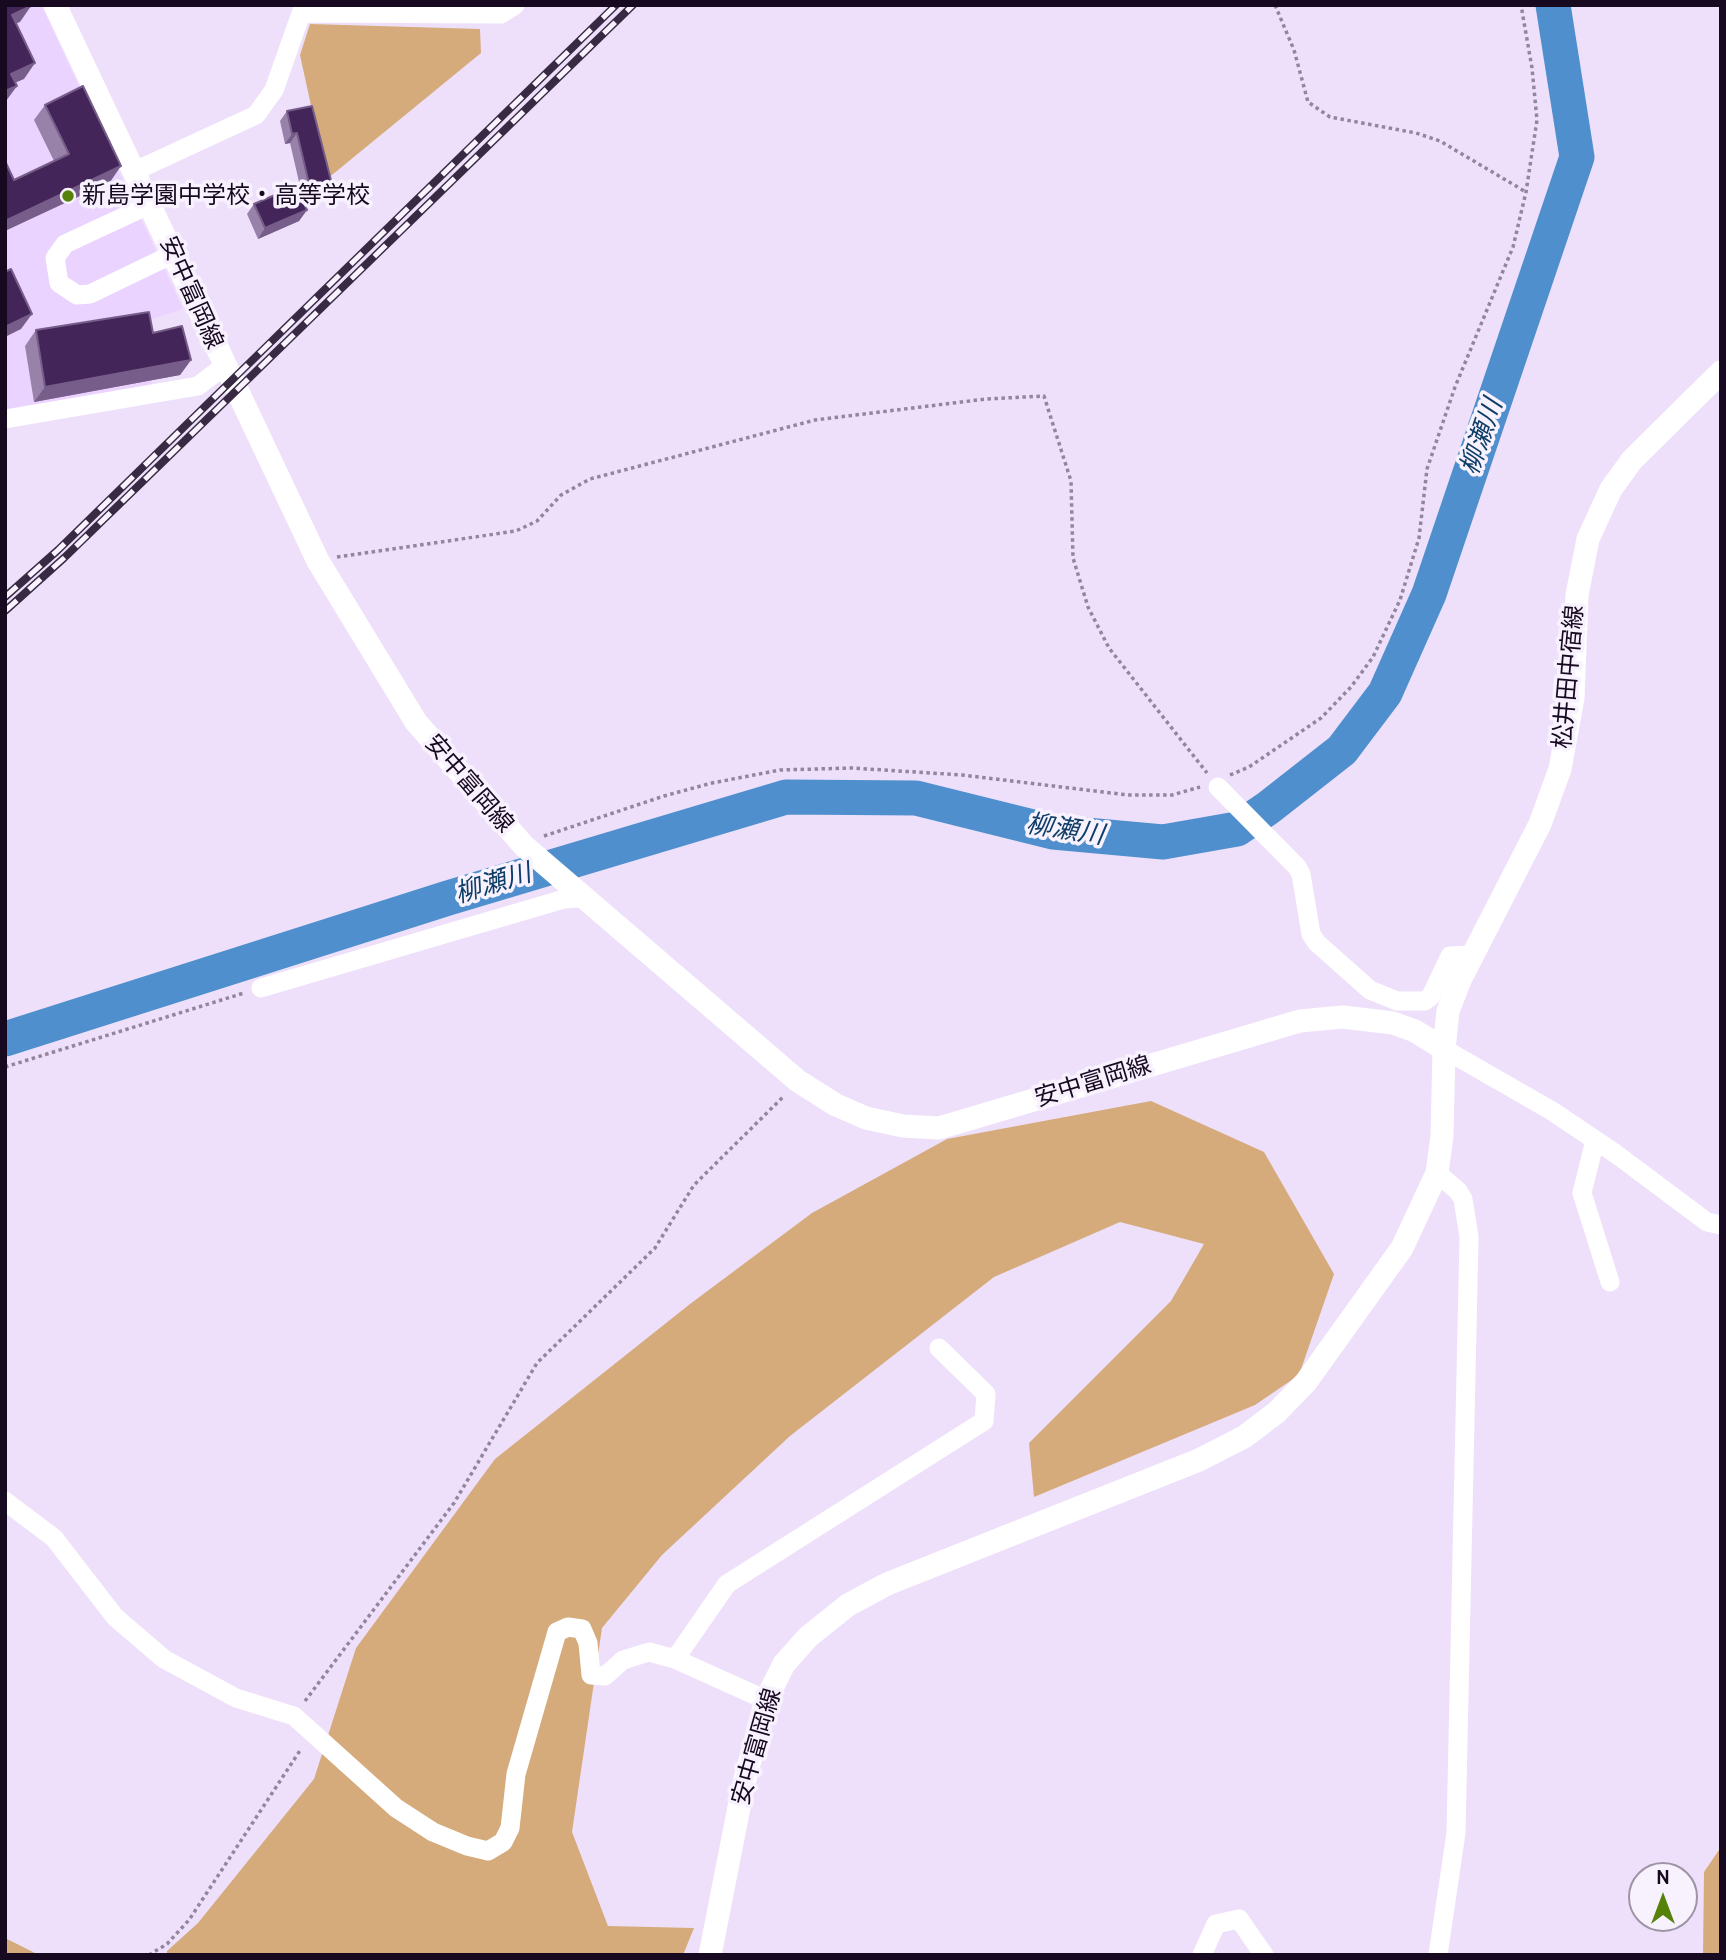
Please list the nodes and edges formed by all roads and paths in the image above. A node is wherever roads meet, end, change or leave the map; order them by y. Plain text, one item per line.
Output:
1 (55, 5) edge
2 (515, 5) edge
3 (1275, 5) edge
4 (1521, 5) edge
5 (303, 9) edge
6 (135, 171) junction
7 (1526, 192) junction
8 (151, 204) junction
9 (173, 254) junction
10 (224, 366) junction
11 (1721, 372) edge
12 (5, 419) edge
13 (318, 561) junction
14 (1215, 784) junction
15 (521, 843) junction
16 (579, 896) junction
17 (1472, 955) junction
18 (261, 988) joint
19 (1444, 1049) junction
20 (5, 1067) edge
21 (798, 1081) junction
22 (1595, 1140) junction
23 (1437, 1173) junction
24 (1721, 1225) edge
25 (1610, 1282) dead end
26 (939, 1348) dead end
27 (5, 1501) edge
28 (675, 1659) junction
29 (766, 1700) junction
30 (294, 1716) junction
31 (312, 1732) junction
32 (149, 1955) edge
33 (710, 1955) edge
34 (1202, 1955) edge
35 (1264, 1955) edge
36 (1438, 1955) edge

1 - 6 main road, 安中富岡線
2 - 5 street
3 - 7 path
4 - 7 path
5 - 6 street
6 - 8 main road, 安中富岡線
7 - 14 path
8 - 9 main road, 安中富岡線
8 - 9 street
9 - 10 main road, 安中富岡線
10 - 12 street
10 - 13 main road, 安中富岡線
11 - 17 main road, 松井田中宿線
13 - 14 path
13 - 15 main road, 安中富岡線
14 - 15 path
14 - 17 street
15 - 16 main road, 安中富岡線
16 - 18 street
16 - 21 main road, 安中富岡線
17 - 19 main road, 松井田中宿線
18 - 20 path
19 - 21 main road, 安中富岡線
19 - 22 street
19 - 23 main road, 安中富岡線
21 - 30 path
22 - 24 street
22 - 25 street
23 - 29 main road, 安中富岡線
23 - 36 street
26 - 28 street
27 - 30 street
28 - 29 street
28 - 31 street
29 - 33 main road, 安中富岡線
30 - 31 street
31 - 32 path
34 - 35 street

